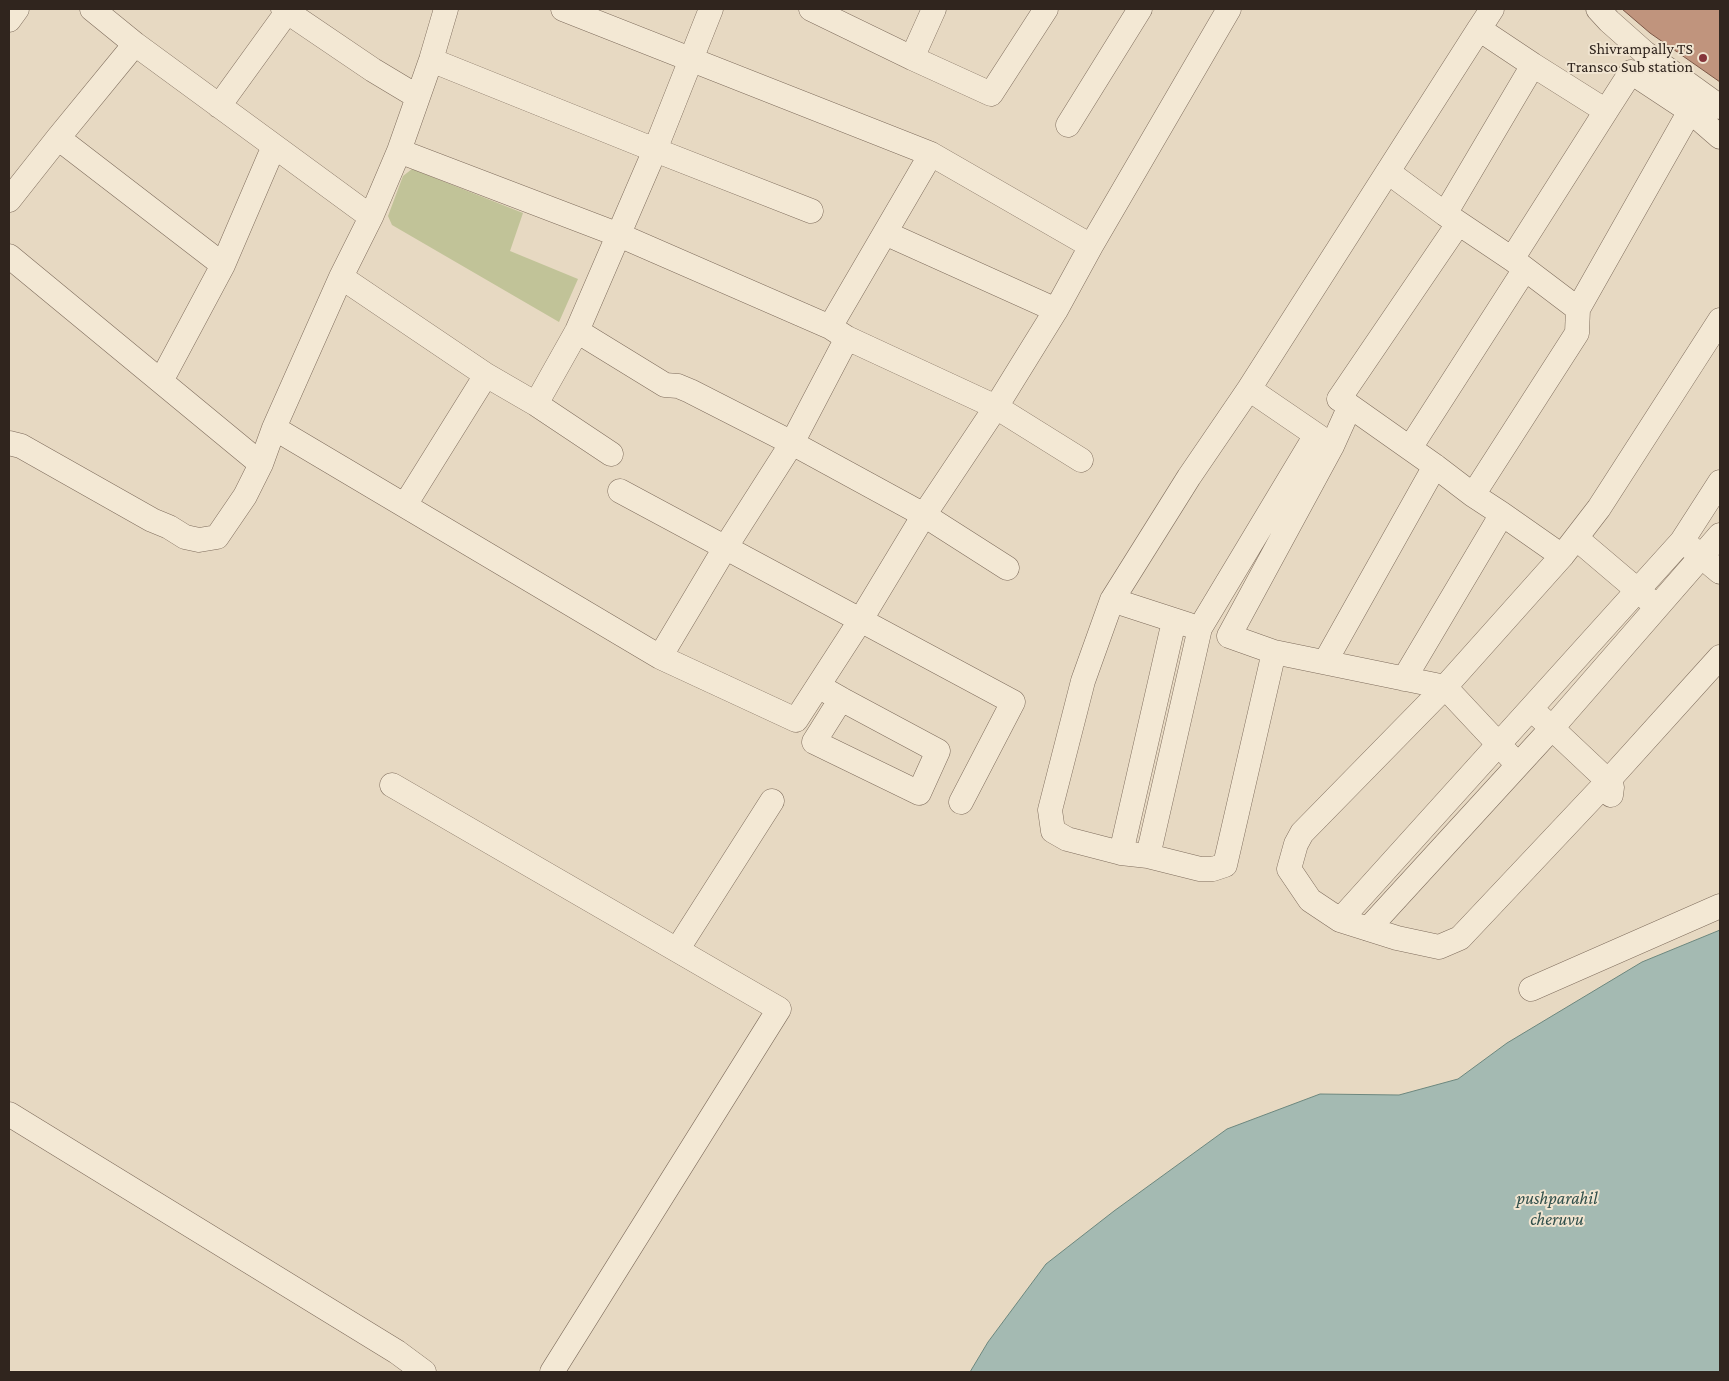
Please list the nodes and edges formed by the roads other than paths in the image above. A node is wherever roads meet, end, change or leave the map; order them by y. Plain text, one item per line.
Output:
1 (92, 9) edge
2 (446, 9) edge
3 (563, 9) edge
4 (711, 9) edge
5 (934, 9) edge
6 (1046, 9) edge
7 (1140, 9) edge
8 (1228, 9) edge
9 (1492, 9) edge
10 (1598, 9) edge
11 (285, 11) edge
12 (821, 11) edge
13 (1479, 29) junction
14 (135, 44) junction
15 (692, 58) junction
16 (912, 58) junction
17 (431, 60) junction
18 (1533, 65) junction
19 (418, 97) junction
20 (219, 106) junction
21 (1720, 107) edge
22 (1606, 111) junction
23 (1690, 112) junction
24 (1068, 125) dead end
25 (1720, 137) edge
26 (58, 138) junction
27 (274, 146) junction
28 (400, 150) junction
29 (655, 150) junction
30 (931, 154) junction
31 (1388, 172) junction
32 (9, 200) edge
33 (811, 211) dead end
34 (370, 217) junction
35 (1452, 219) junction
36 (885, 233) junction
37 (619, 235) junction
38 (1091, 246) junction
39 (9, 256) edge
40 (1519, 264) junction
41 (223, 265) junction
42 (341, 277) junction
43 (1578, 309) junction
44 (1056, 310) junction
45 (1720, 320) edge
46 (577, 331) junction
47 (839, 332) junction
48 (486, 375) junction
49 (162, 381) junction
50 (1248, 389) junction
51 (536, 404) junction
52 (1350, 406) junction
53 (996, 407) junction
54 (1228, 419) junction
55 (274, 428) junction
56 (1324, 440) junction
57 (9, 443) edge
58 (792, 443) junction
59 (1410, 448) junction
60 (611, 454) dead end
61 (1081, 460) dead end
62 (261, 464) junction
63 (1436, 466) junction
64 (1179, 472) dead end
65 (1720, 482) edge
66 (620, 491) dead end
67 (1473, 495) junction
68 (405, 505) junction
69 (1502, 514) junction
70 (924, 515) junction
71 (1720, 536) edge
72 (1576, 538) junction
73 (1682, 541) junction
74 (725, 548) junction
75 (1562, 556) junction
76 (1703, 556) junction
77 (1006, 568) dead end
78 (1720, 572) edge
79 (1638, 591) junction
80 (1112, 600) junction
81 (1657, 608) junction
82 (860, 621) junction
83 (1174, 621) junction
84 (1200, 628) junction
85 (1229, 636) junction
86 (1274, 652) junction
87 (1720, 656) edge
88 (660, 657) junction
89 (1325, 662) junction
90 (1404, 679) junction
91 (818, 686) junction
92 (1445, 687) junction
93 (1276, 698) dead end
94 (841, 699) junction
95 (1531, 709) junction
96 (1552, 728) junction
97 (1499, 744) junction
98 (1250, 757) junction
99 (1518, 765) junction
100 (1608, 781) junction
101 (392, 785) dead end
102 (772, 801) dead end
103 (961, 802) dead end
104 (1562, 847) dead end
105 (1121, 852) junction
106 (1148, 856) junction
107 (1720, 906) edge
108 (1340, 920) junction
109 (1368, 929) junction
110 (677, 950) junction
111 (1531, 989) dead end
112 (9, 1114) edge
113 (424, 1372) edge
114 (552, 1372) edge

1 - 14 street
2 - 17 street
3 - 15 street
4 - 15 street
5 - 16 street
6 - 16 street
7 - 24 street
8 - 38 street
9 - 13 street
10 - 21 street
11 - 19 street
11 - 20 street
12 - 16 street
13 - 18 street
13 - 31 street
14 - 20 street
14 - 26 street
15 - 29 street
15 - 30 street
17 - 19 street
17 - 29 street
18 - 22 street
18 - 35 street
19 - 28 street
20 - 27 street
22 - 23 street
22 - 40 street
23 - 25 street
23 - 43 street
26 - 32 street
26 - 41 street
27 - 34 street
27 - 41 street
28 - 34 street
28 - 37 street
29 - 33 street
29 - 37 street
30 - 36 street
30 - 38 street
31 - 35 street
31 - 50 street
34 - 42 street
35 - 40 street
35 - 52 street
36 - 44 street
36 - 47 street
37 - 46 street
37 - 47 street
38 - 44 street
39 - 49 street
40 - 43 street
40 - 59 street
41 - 49 street
42 - 48 street
42 - 55 street
43 - 67 street
44 - 53 street
45 - 72 street
46 - 51 street
46 - 58 street
47 - 53 street
47 - 58 street
48 - 51 street
48 - 68 street
49 - 62 street
50 - 54 street
50 - 56 street
51 - 60 street
52 - 56 street
52 - 59 street
53 - 61 street
53 - 70 street
54 - 64 street
54 - 80 street
55 - 62 street
55 - 68 street
56 - 84 street
56 - 85 street
57 - 62 street
58 - 70 street
58 - 74 street
59 - 63 street
63 - 67 street
63 - 89 street
65 - 73 street
66 - 74 street
67 - 69 street
68 - 88 street
69 - 75 street
69 - 90 street
70 - 77 street
70 - 82 street
71 - 76 street
72 - 75 street
72 - 79 street
73 - 76 street
73 - 79 street
74 - 82 street
74 - 88 street
75 - 92 street
76 - 78 street
76 - 81 street
79 - 81 street
79 - 95 street
80 - 83 street
80 - 105 street
81 - 96 street
82 - 91 street
82 - 103 street
83 - 84 street
83 - 105 street
84 - 85 street
84 - 106 street
85 - 86 street
86 - 89 street
86 - 98 street
87 - 100 street
88 - 91 street
89 - 90 street
90 - 92 street
91 - 94 street
92 - 97 street
92 - 108 street
93 - 98 street
94 - 94 street
95 - 96 street
95 - 97 street
96 - 99 street
96 - 100 street
97 - 99 street
97 - 108 street
98 - 106 street
99 - 109 street
100 - 104 street
100 - 109 street
101 - 110 street
102 - 110 street
105 - 106 street
107 - 111 street
108 - 109 street
110 - 114 street
112 - 113 street

